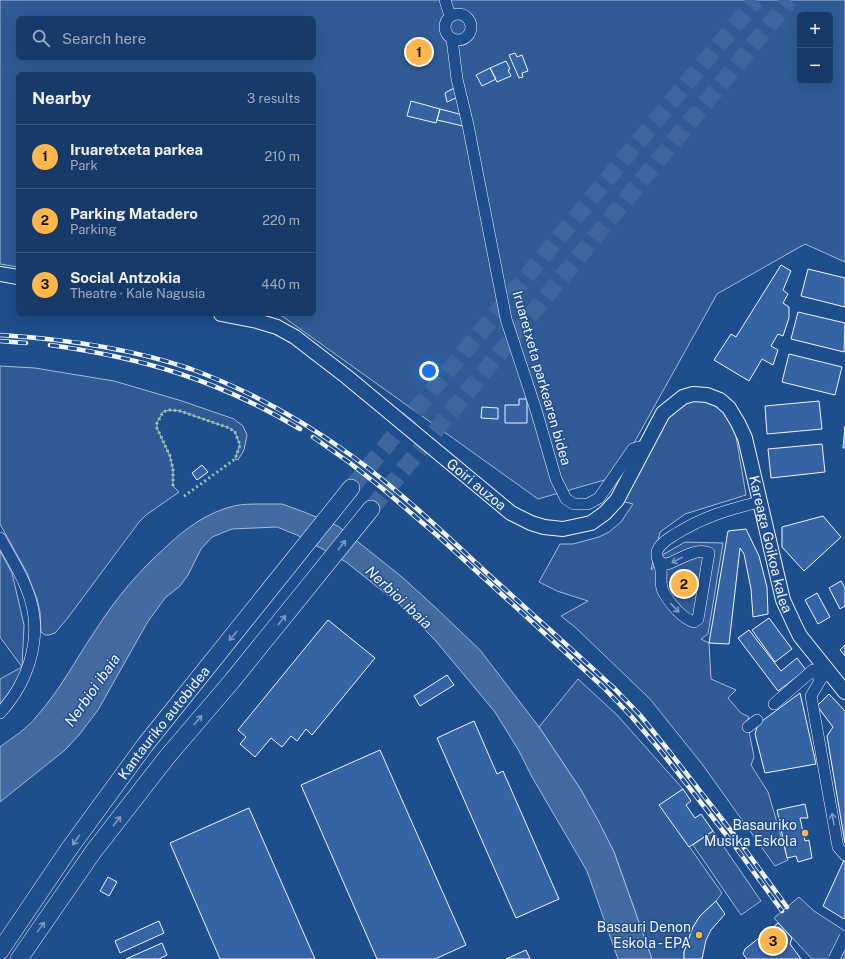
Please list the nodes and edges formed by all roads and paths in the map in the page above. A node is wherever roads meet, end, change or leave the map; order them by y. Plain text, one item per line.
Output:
1 (445, 0) edge
2 (450, 16) junction
3 (452, 39) junction
4 (0, 274) edge
5 (16, 277) edge
6 (231, 316) edge
7 (707, 395) joint
8 (644, 450) junction
9 (351, 488) tunnel mouth
10 (759, 502) junction
11 (366, 515) tunnel mouth
12 (0, 538) edge
13 (658, 560) junction
14 (824, 676) junction
15 (845, 692) edge
16 (774, 704) dead end
17 (0, 713) edge
18 (757, 720) dead end
19 (748, 727) dead end
20 (845, 855) edge
21 (845, 937) edge
22 (0, 951) edge
23 (19, 959) edge
24 (834, 959) edge

1 - 2 street
2 - 3 street
2 - 3 street
3 - 8 street, Iruaretxeta parkearen bidea
4 - 5 main road
6 - 8 main road, Goiri auzoa
7 - 8 main road, Goiri auzoa
7 - 10 main road, Kareaga Goikoa kalea
9 -> 22 highway, Kantauriko autobidea
10 - 13 street
10 - 14 main road, Kareaga Goikoa kalea
23 -> 11 highway, Kantauriko autobidea
12 - 17 street
13 -> 13 street
14 - 15 main road, Kareaga Goikoa kalea
14 - 16 street
20 -> 14 street
18 - 19 street
21 - 24 street, bridge

